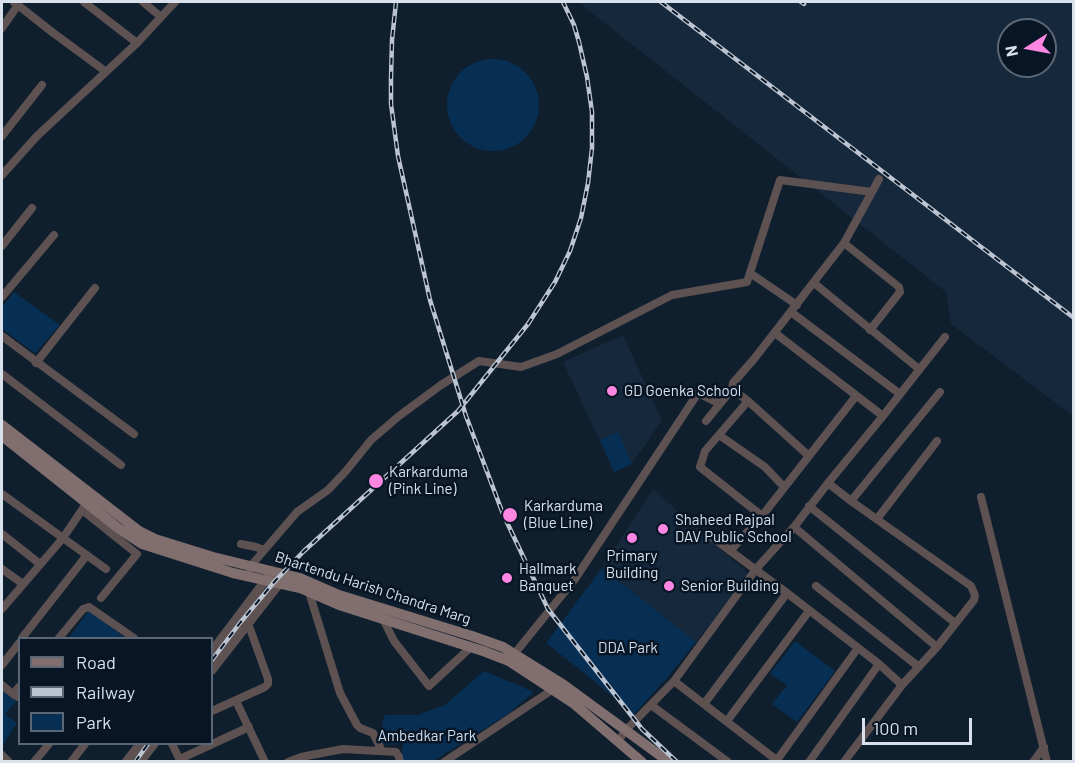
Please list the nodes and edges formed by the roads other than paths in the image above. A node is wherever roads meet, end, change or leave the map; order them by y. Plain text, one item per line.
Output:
1 (84, 2) edge
2 (143, 2) edge
3 (175, 2) edge
4 (16, 3) edge
5 (161, 18) junction
6 (2, 28) edge
7 (137, 43) junction
8 (105, 71) junction
9 (42, 85) dead end
10 (2, 136) edge
11 (2, 176) edge
12 (879, 180) dead end
13 (872, 192) junction
14 (32, 208) dead end
15 (54, 235) dead end
16 (844, 243) junction
17 (2, 246) edge
18 (750, 273) junction
19 (814, 283) junction
20 (95, 288) dead end
21 (2, 297) edge
22 (797, 305) junction
23 (791, 312) junction
24 (870, 330) junction
25 (775, 333) junction
26 (2, 336) edge
27 (945, 337) dead end
28 (36, 363) junction
29 (919, 369) junction
30 (2, 374) edge
31 (732, 389) junction
32 (940, 392) dead end
33 (900, 394) junction
34 (856, 396) junction
35 (748, 401) junction
36 (720, 404) junction
37 (883, 416) junction
38 (706, 421) dead end
39 (2, 425) edge
40 (134, 434) dead end
41 (2, 435) edge
42 (719, 435) junction
43 (937, 441) dead end
44 (809, 456) junction
45 (122, 465) dead end
46 (828, 483) junction
47 (784, 487) junction
48 (2, 494) edge
49 (981, 496) dead end
50 (851, 501) junction
51 (87, 503) junction
52 (809, 507) junction
53 (762, 516) junction
54 (878, 519) junction
55 (794, 527) junction
56 (2, 534) edge
57 (709, 536) dead end
58 (63, 538) junction
59 (241, 544) dead end
60 (264, 550) junction
61 (730, 551) junction
62 (87, 555) junction
63 (40, 564) junction
64 (2, 569) edge
65 (106, 569) dead end
66 (756, 569) junction
67 (249, 571) junction
68 (269, 576) junction
69 (283, 579) junction
70 (22, 584) junction
71 (816, 586) dead end
72 (309, 592) junction
73 (787, 593) junction
74 (101, 598) dead end
75 (2, 605) edge
76 (809, 610) junction
77 (383, 619) junction
78 (248, 623) junction
79 (956, 623) junction
80 (23, 637) edge
81 (61, 637) edge
82 (132, 637) edge
83 (18, 644) edge
84 (471, 647) junction
85 (937, 647) junction
86 (858, 648) junction
87 (213, 650) edge
88 (511, 658) junction
89 (879, 664) junction
90 (2, 665) edge
91 (919, 667) junction
92 (213, 669) edge
93 (674, 681) junction
94 (902, 685) junction
95 (2, 686) edge
96 (552, 690) junction
97 (16, 696) edge
98 (236, 701) junction
99 (704, 704) junction
100 (651, 705) junction
101 (213, 711) edge
102 (727, 722) junction
103 (249, 727) junction
104 (626, 730) junction
105 (618, 741) junction
106 (213, 744) edge
107 (48, 745) edge
108 (84, 745) edge
109 (139, 745) edge
110 (153, 745) edge
111 (172, 745) edge
112 (211, 745) edge
113 (1044, 747) junction
114 (382, 751) junction
115 (2, 755) edge
116 (180, 760) edge
117 (778, 761) edge
118 (9, 762) edge
119 (34, 762) edge
120 (71, 762) edge
121 (126, 762) edge
122 (140, 762) edge
123 (265, 762) edge
124 (288, 762) edge
125 (400, 762) edge
126 (444, 762) edge
127 (642, 762) edge
128 (669, 762) edge
129 (728, 762) edge
130 (809, 762) edge
131 (844, 762) edge
132 (1033, 762) edge
133 (1047, 762) edge

1 - 7 street
2 - 5 street
3 - 5 street
4 - 6 street
4 - 8 street
5 - 7 street
7 - 8 street
8 - 11 street
9 - 10 street
12 - 13 street
13 - 16 street
13 - 18 street
14 - 17 street
15 - 21 street
16 - 19 street
16 - 24 street
18 - 22 street
18 - 60 street
19 - 22 street
19 - 24 street
20 - 28 street
22 - 23 street
23 - 25 street
23 - 33 street
24 - 29 street
25 - 31 street
25 - 34 street
26 - 28 street
27 - 29 street
28 - 40 street
29 - 33 street
30 - 45 street
31 - 35 street
31 - 36 street
32 - 50 street
33 - 37 street
34 - 37 street
34 - 44 street
35 - 42 street
35 - 44 street
36 - 38 street
36 - 88 street
37 - 46 street
39 - 51 main road, Bhartendu Harish Chandra Marg
41 - 51 main road, Bhartendu Harish Chandra Marg
42 - 47 street
42 - 53 street
43 - 54 street
44 - 47 street
46 - 50 street
46 - 52 street
47 - 53 street
48 - 58 street
49 - 113 street
50 - 54 street
51 - 58 street
51 - 67 main road, Bhartendu Harish Chandra Marg
51 - 74 street
52 - 55 street
52 - 79 street
53 - 61 street
54 - 79 street
55 - 66 street
55 - 85 street
56 - 63 street
57 - 61 street
58 - 62 street
58 - 63 street
59 - 60 street
60 - 67 street
61 - 66 street
62 - 65 street
62 - 80 street
63 - 70 street
64 - 70 street
66 - 73 street
66 - 93 street
67 - 68 main road, Bhartendu Harish Chandra Marg
68 - 69 main road, Bhartendu Harish Chandra Marg
68 - 87 street
69 - 72 main road, Bhartendu Harish Chandra Marg
69 - 78 street
69 - 88 main road, Bhartendu Harish Chandra Marg
70 - 75 street
71 - 91 street
72 - 77 main road, Bhartendu Harish Chandra Marg
72 - 114 street
73 - 76 street
73 - 99 street
76 - 86 street
76 - 102 street
77 - 84 main road, Bhartendu Harish Chandra Marg
77 - 84 street
78 - 92 street
78 - 98 street
79 - 85 street
81 - 82 street
83 - 90 street
84 - 88 main road, Bhartendu Harish Chandra Marg
85 - 91 street
86 - 89 street
86 - 117 street
88 - 96 main road, Bhartendu Harish Chandra Marg
88 - 104 main road, Bhartendu Harish Chandra Marg
89 - 94 street
89 - 130 street
91 - 94 street
93 - 99 street
93 - 100 street
94 - 131 street
95 - 97 street
96 - 105 main road, Bhartendu Harish Chandra Marg
96 - 126 street
98 - 101 street
98 - 103 street
99 - 102 street
100 - 104 street
100 - 129 street
102 - 117 street
103 - 106 street
103 - 123 street
104 - 105 street
104 - 128 main road, Bhartendu Harish Chandra Marg
105 - 127 main road, Bhartendu Harish Chandra Marg
107 - 119 street
108 - 120 street
109 - 121 street
110 - 122 street
111 - 116 street
112 - 116 street
113 - 132 street
113 - 133 street
114 - 124 street
114 - 125 street
115 - 118 street

